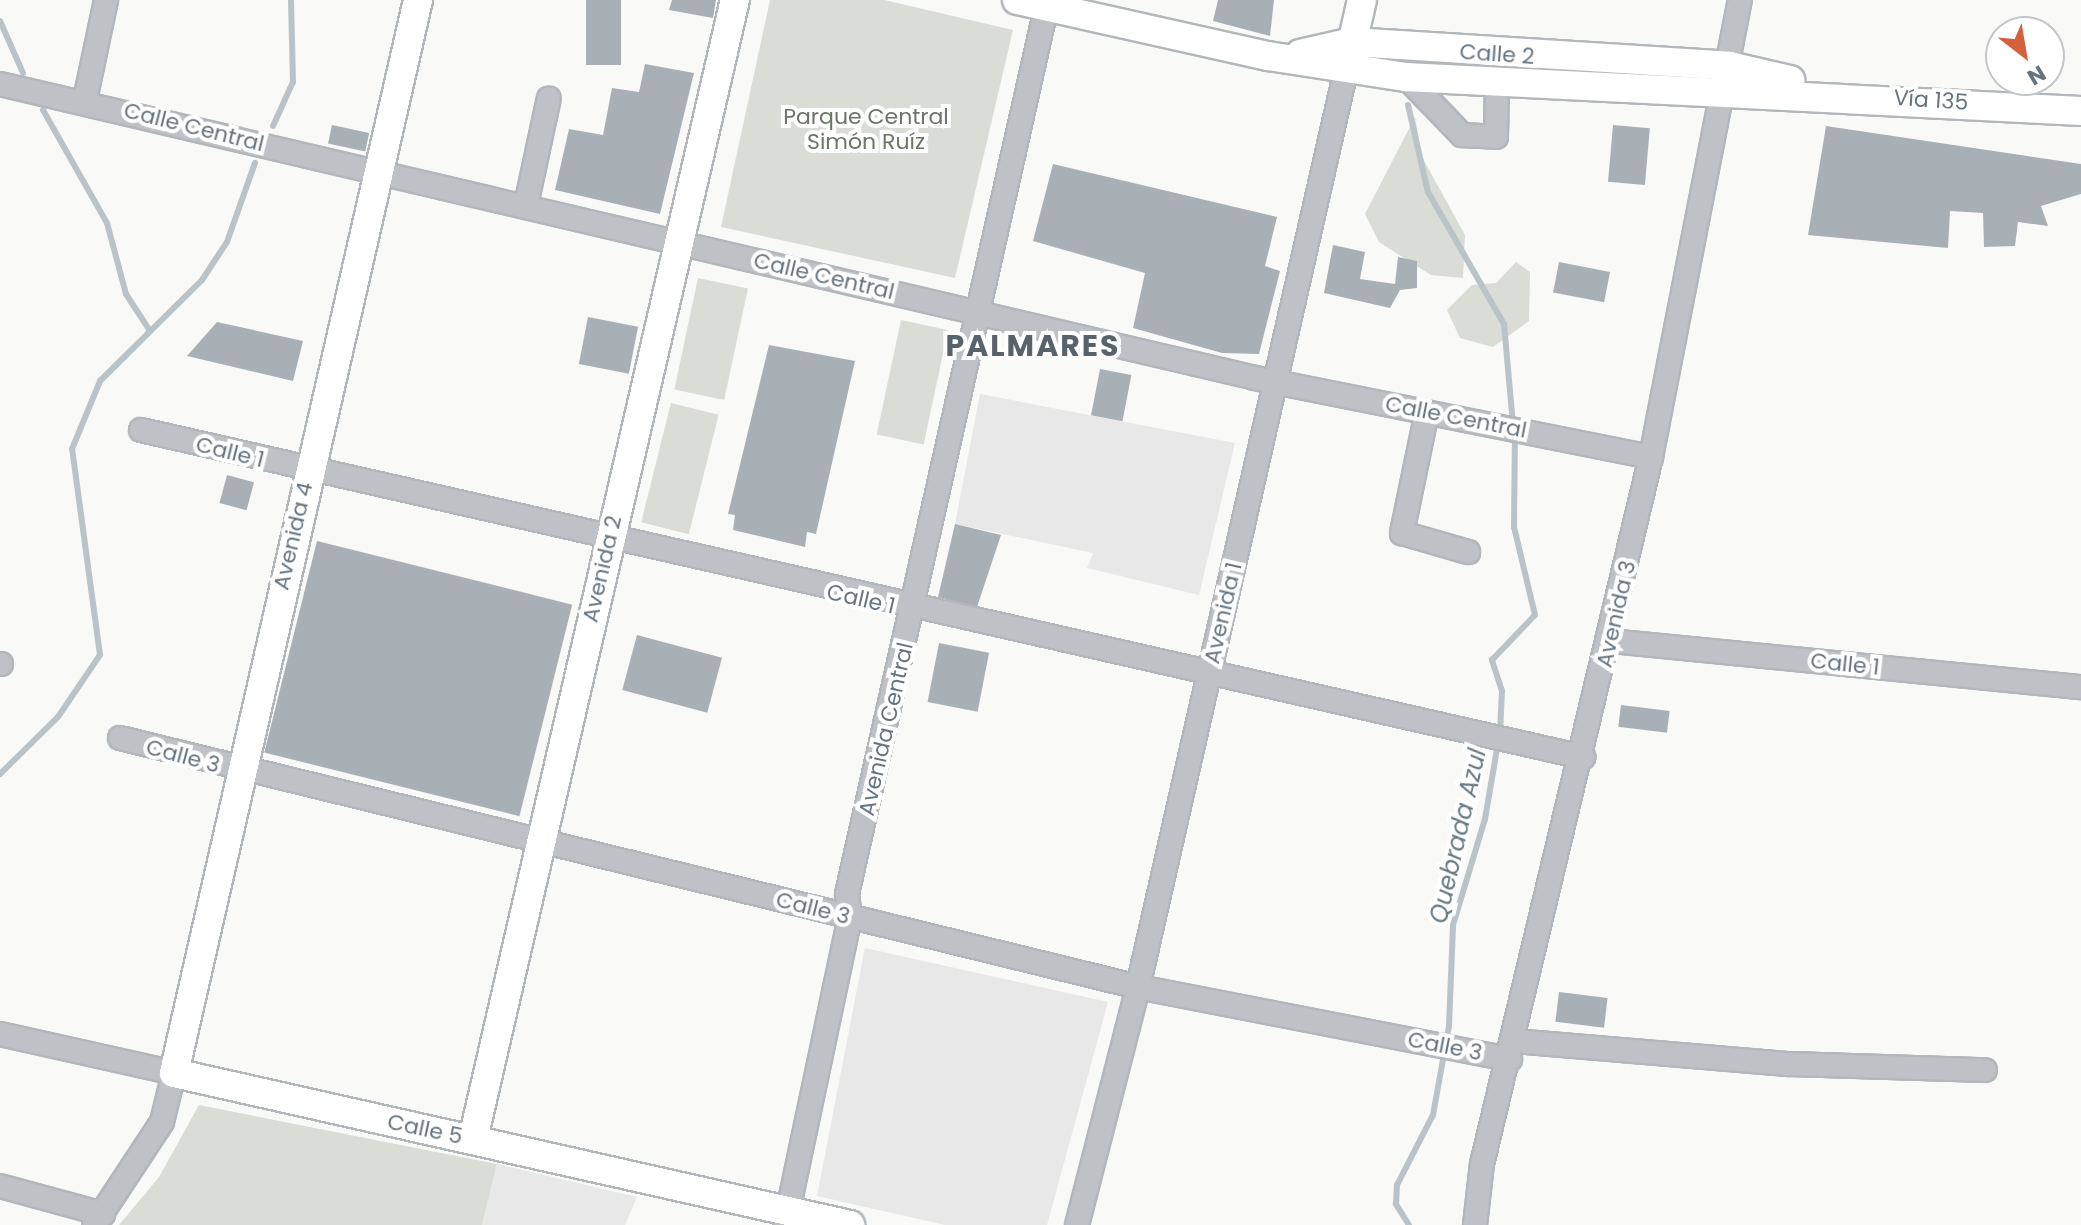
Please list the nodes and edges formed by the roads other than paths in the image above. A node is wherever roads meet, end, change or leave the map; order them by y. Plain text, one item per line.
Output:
1 (106, 0) edge
2 (418, 0) edge
3 (735, 0) edge
4 (1017, 0) edge
5 (1362, 0) edge
6 (1740, 0) edge
7 (1048, 3) edge
8 (1352, 42) junction
9 (1268, 56) junction
10 (1346, 70) junction
11 (1406, 77) junction
12 (1725, 79) junction
13 (1497, 82) junction
14 (0, 84) edge
15 (549, 98) dead end
16 (85, 100) junction
17 (2081, 111) edge
18 (378, 168) junction
19 (526, 205) junction
20 (680, 243) junction
21 (978, 312) junction
22 (1275, 382) junction
23 (1427, 412) junction
24 (141, 430) dead end
25 (1651, 457) junction
26 (307, 471) junction
27 (608, 542) junction
28 (1468, 552) dead end
29 (913, 611) junction
30 (1610, 641) junction
31 (1209, 677) junction
32 (2081, 687) edge
33 (120, 738) dead end
34 (1583, 757) junction
35 (240, 771) junction
36 (541, 841) junction
37 (850, 916) junction
38 (1138, 987) junction
39 (0, 1034) edge
40 (1512, 1050) junction
41 (1985, 1070) dead end
42 (174, 1073) junction
43 (473, 1139) junction
44 (0, 1186) edge
45 (787, 1218) edge
46 (98, 1219) edge
47 (850, 1225) edge
48 (1077, 1225) edge
49 (1475, 1225) edge

1 - 16 street
2 - 18 main road, Avenida 4
3 - 20 main road, Avenida 2
4 - 7 main road, Calle 2
5 - 8 main road, Avenida 1
6 - 12 street, Avenida 3
7 - 9 main road, Calle 2
7 - 21 street, Avenida Central
8 - 9 main road, Calle 2
8 - 10 main road, Avenida 1
8 - 12 main road, Calle 2
9 - 10 main road, Calle 2
10 - 11 main road, Calle 2
10 - 22 street, Avenida 1
11 - 13 main road, Calle 2
11 - 13 street
12 - 13 main road, Calle 2
12 - 17 main road, Vía 135
12 - 25 street, Avenida 3
14 - 16 street, Calle Central
15 - 19 street
16 - 18 street, Calle Central
18 - 19 street, Calle Central
18 - 26 main road, Avenida 4
19 - 20 street, Calle Central
20 - 21 street, Calle Central
20 - 27 main road, Avenida 2
21 - 22 street, Calle Central
21 - 29 street, Avenida Central
22 - 23 street, Calle Central
22 - 31 street, Avenida 1
23 - 25 street, Calle Central
23 - 28 street
24 - 26 street, Calle 1
25 - 30 street, Avenida 3
26 - 27 street, Calle 1
26 - 35 main road, Avenida 4
27 - 29 street, Calle 1
27 - 36 main road, Avenida 2
29 - 31 street, Calle 1
29 - 37 street, Avenida Central
30 - 32 street, Calle 1
30 - 34 street, Avenida 3
31 - 34 street, Calle 1
31 - 38 street, Avenida 1
33 - 35 street, Calle 3
34 - 40 street, Avenida 3
35 - 36 street, Calle 3
35 - 42 main road, Avenida 4
36 - 37 street, Calle 3
36 - 43 main road, Avenida 2
37 - 38 street, Calle 3
37 - 45 street, Avenida Central
38 - 40 street, Calle 3
38 - 48 street, Avenida 1
39 - 42 street, Calle 5
40 - 41 street, Calle 3
40 - 49 street, Avenida 3
42 - 43 main road, Calle 5
42 - 46 street
43 - 45 main road, Calle 5
44 - 46 street
45 - 47 main road, Calle 5

